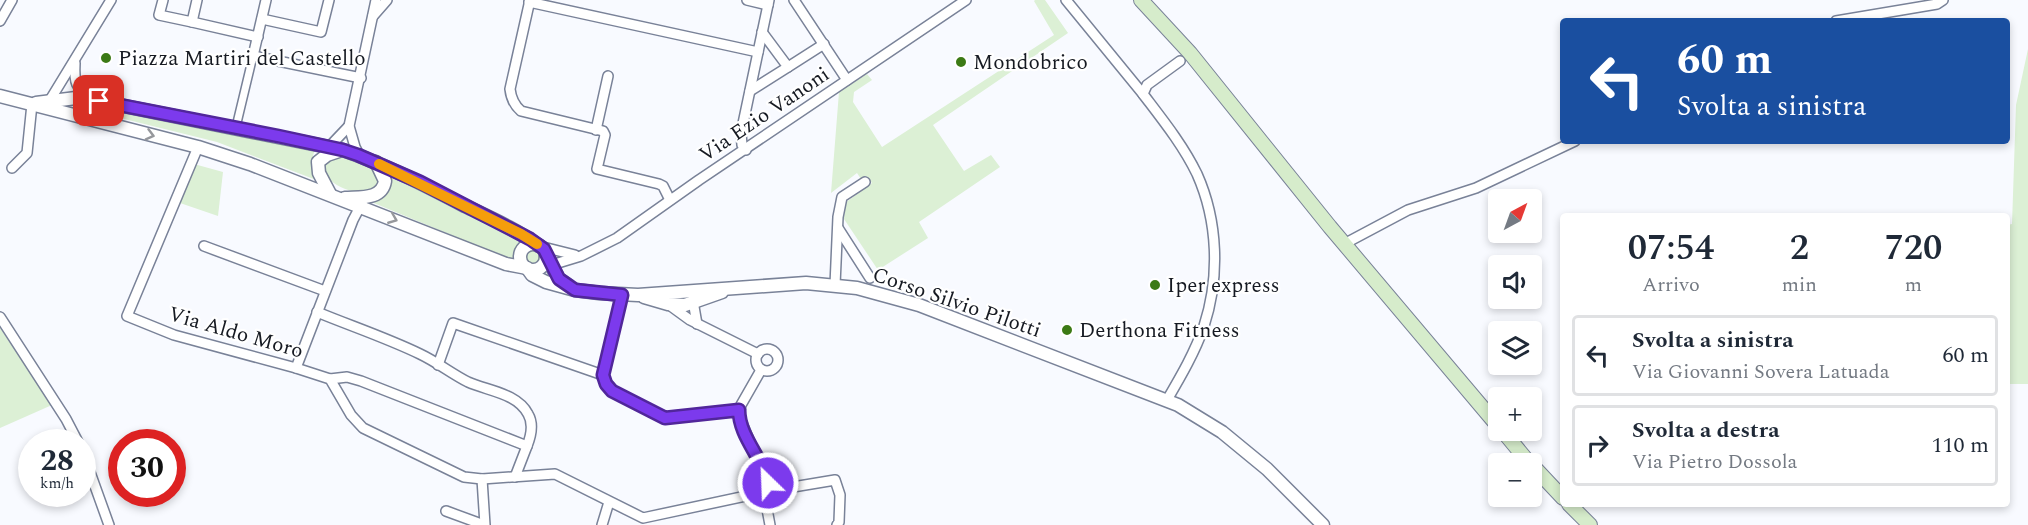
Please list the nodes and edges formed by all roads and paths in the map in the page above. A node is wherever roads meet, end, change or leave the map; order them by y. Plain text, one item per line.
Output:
1 (12, 0) edge
2 (111, 0) edge
3 (163, 0) edge
4 (197, 0) edge
5 (266, 0) edge
6 (328, 0) edge
7 (376, 0) edge
8 (387, 0) edge
9 (747, 0) edge
10 (794, 0) edge
11 (966, 0) edge
12 (1066, 0) edge
13 (1141, 0) edge
14 (1943, 0) edge
15 (529, 1) edge
16 (769, 2) edge
17 (373, 16) junction
18 (1854, 18) edge
19 (262, 19) junction
20 (0, 21) edge
21 (192, 22) junction
22 (762, 32) junction
23 (258, 37) junction
24 (824, 44) junction
25 (758, 52) junction
26 (253, 56) junction
27 (75, 61) junction
28 (1180, 61) dead end
29 (788, 67) junction
30 (608, 76) dead end
31 (361, 78) junction
32 (63, 79) junction
33 (848, 80) junction
34 (750, 91) junction
35 (1143, 94) junction
36 (0, 96) edge
37 (66, 99) junction
38 (50, 100) junction
39 (99, 101) junction
40 (32, 104) junction
41 (72, 115) junction
42 (349, 126) junction
43 (237, 127) junction
44 (596, 130) junction
45 (1569, 144) edge
46 (198, 147) junction
47 (329, 147) junction
48 (343, 150) junction
49 (746, 150) junction
50 (358, 155) junction
51 (376, 162) junction
52 (12, 168) dead end
53 (865, 182) dead end
54 (335, 196) junction
55 (670, 200) junction
56 (363, 201) junction
57 (838, 228) junction
58 (1344, 244) junction
59 (204, 246) dead end
60 (539, 246) junction
61 (581, 256) junction
62 (546, 257) junction
63 (527, 268) junction
64 (554, 270) junction
65 (870, 278) dead end
66 (835, 285) junction
67 (740, 286) junction
68 (575, 290) junction
69 (683, 290) junction
70 (325, 291) junction
71 (622, 295) junction
72 (638, 295) junction
73 (693, 302) junction
74 (673, 304) junction
75 (317, 312) junction
76 (0, 317) edge
77 (698, 324) junction
78 (758, 354) junction
79 (438, 365) junction
80 (296, 368) junction
81 (761, 370) junction
82 (603, 375) junction
83 (330, 379) junction
84 (1167, 400) junction
85 (739, 410) junction
86 (1488, 414) edge
87 (71, 429) edge
88 (1511, 441) edge
89 (527, 446) junction
90 (1522, 453) edge
91 (1542, 476) edge
92 (514, 477) junction
93 (482, 479) junction
94 (96, 489) edge
95 (766, 492) junction
96 (1560, 495) edge
97 (609, 502) junction
98 (1572, 507) edge
99 (446, 511) dead end
100 (109, 525) edge
101 (485, 525) edge
102 (602, 525) edge
103 (770, 525) edge
104 (837, 525) edge
105 (1323, 525) edge
106 (1590, 525) edge

1 - 20 street
2 - 27 street
3 - 21 street
4 - 21 street
5 - 19 street
6 - 19 street
7 - 17 street
8 - 17 street
9 - 16 street
10 - 24 street
11 - 33 street, Via Ezio Vanoni
12 - 35 street
13 - 58 main road
14 - 18 street
15 - 25 street
15 - 44 street
16 - 22 street
17 - 31 street
19 - 23 street
21 - 23 street
22 - 25 street
22 - 29 street
23 - 26 street
24 - 29 street
24 - 33 street
25 - 34 street
26 - 31 street
26 - 43 street
27 - 32 street
27 - 39 street
28 - 35 street
29 - 34 street
30 - 44 street
31 - 42 street
32 - 37 street
32 - 38 street
33 - 49 street, Via Ezio Vanoni
34 - 49 street
35 - 84 street
36 - 40 street
37 - 38 street
37 - 39 street
37 - 41 street
38 - 40 street
39 - 43 street
40 - 41 street
40 - 52 street
41 -> 46 street
42 - 47 street
42 - 50 street
43 - 47 street
44 - 55 street
45 - 58 street
46 - 54 street
46 - 80 street, Via Aldo Moro
47 - 48 street
48 - 50 street
48 - 54 street
49 - 55 street, Via Ezio Vanoni
50 - 51 street
51 - 56 street
51 - 60 street
53 - 57 street
54 - 56 street
55 - 61 street, Via Ezio Vanoni
56 -> 63 street, Corso Silvio Pilotti
56 - 70 street
57 - 65 street
57 - 66 street
58 - 86 main road
59 - 70 street
60 - 61 street
60 - 62 street
60 - 63 street
61 - 64 street, Via Ezio Vanoni
62 - 63 street
62 - 64 street
63 - 68 street, Corso Silvio Pilotti
64 - 68 street
66 - 67 street, Corso Silvio Pilotti
66 - 84 street, Corso Silvio Pilotti
67 - 69 street, Corso Silvio Pilotti
67 - 73 street, Corso Silvio Pilotti
68 - 71 street, Corso Silvio Pilotti
69 - 72 street, Corso Silvio Pilotti
69 - 73 street
69 - 74 street
70 - 75 street
71 - 72 street, Corso Silvio Pilotti
71 - 82 street
72 - 74 street, Corso Silvio Pilotti
73 - 74 street, Corso Silvio Pilotti
73 - 77 street
74 - 77 street
75 - 79 street
75 - 80 street
76 - 87 street
77 - 78 street
78 - 81 street
78 - 81 street
79 - 82 street
79 - 89 street
80 - 83 street, Via Aldo Moro
81 - 85 street
82 - 85 street
83 - 89 street, Via Aldo Moro
83 - 93 street
84 - 105 street, Corso Silvio Pilotti
85 - 95 street
88 - 90 main road
89 - 92 street
91 - 96 main road
92 - 93 street
92 - 97 street
93 - 101 street
94 - 100 street
95 - 97 street
95 - 103 street
95 - 104 street
97 - 102 street
98 - 106 main road
99 - 101 street

